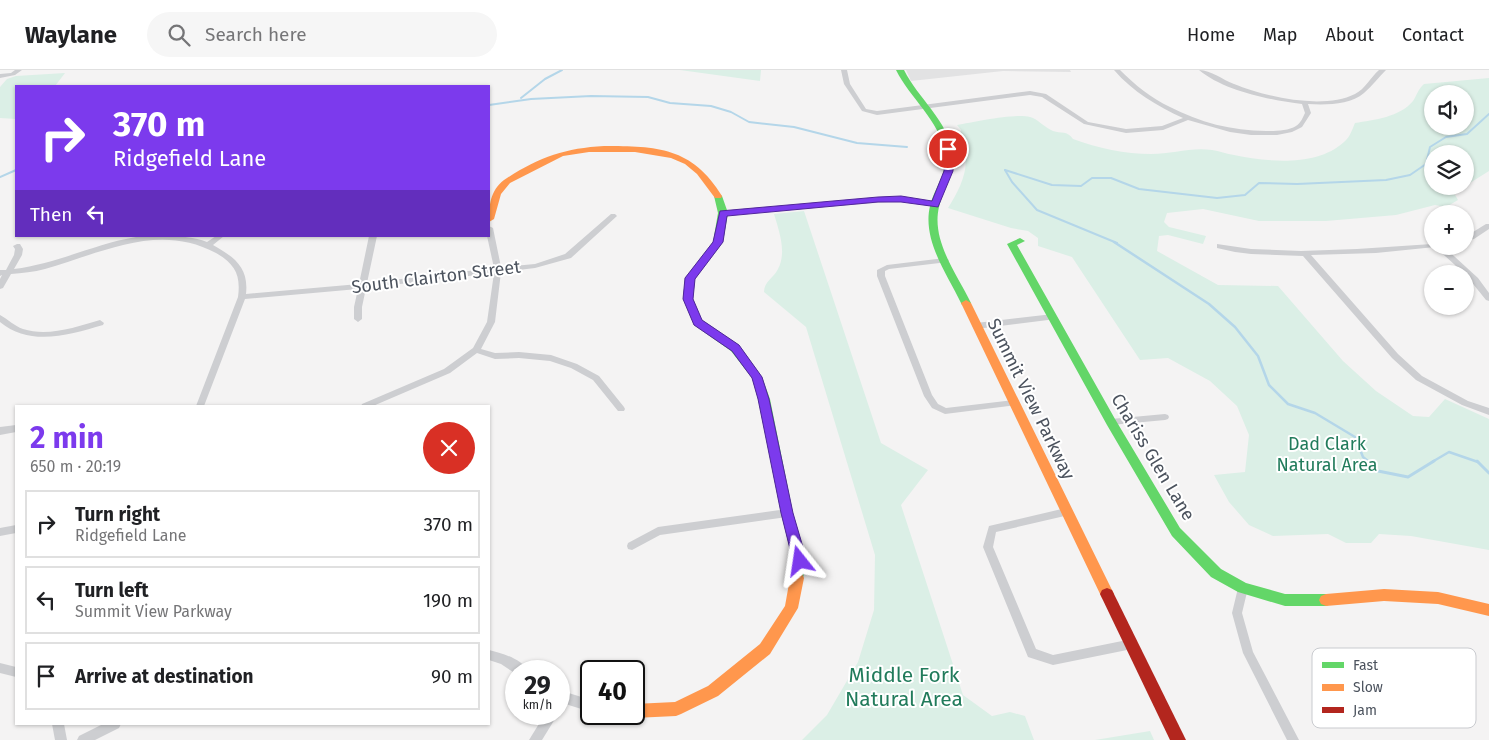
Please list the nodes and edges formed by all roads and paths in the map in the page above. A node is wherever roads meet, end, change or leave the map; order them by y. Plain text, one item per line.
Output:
1 (19, 70) edge
2 (844, 70) edge
3 (900, 70) edge
4 (1117, 70) edge
5 (1202, 70) edge
6 (1381, 70) edge
7 (0, 76) edge
8 (1304, 102) junction
9 (923, 107) junction
10 (1190, 117) junction
11 (935, 205) junction
12 (723, 213) junction
13 (490, 215) edge
14 (614, 216) dead end
15 (1489, 226) edge
16 (490, 233) edge
17 (1474, 235) edge
18 (220, 237) edge
19 (374, 237) edge
20 (1020, 241) dead end
21 (210, 244) junction
22 (18, 246) dead end
23 (1220, 246) dead end
24 (1424, 247) edge
25 (1305, 254) junction
26 (1448, 255) edge
27 (945, 260) junction
28 (498, 270) junction
29 (4, 272) edge
30 (0, 286) edge
31 (362, 286) junction
32 (242, 297) junction
33 (1489, 298) edge
34 (1053, 317) junction
35 (0, 318) edge
36 (358, 319) dead end
37 (100, 324) dead end
38 (976, 326) junction
39 (476, 350) junction
40 (1014, 403) junction
41 (200, 405) edge
42 (367, 405) edge
43 (621, 409) dead end
44 (1489, 412) edge
45 (1165, 417) dead end
46 (1111, 422) junction
47 (15, 429) edge
48 (0, 431) edge
49 (1066, 512) junction
50 (787, 513) junction
51 (15, 529) edge
52 (0, 532) edge
53 (632, 546) dead end
54 (1243, 588) junction
55 (1489, 610) edge
56 (1132, 644) junction
57 (490, 655) edge
58 (506, 660) edge
59 (0, 668) edge
60 (15, 672) edge
61 (645, 710) edge
62 (58, 725) edge
63 (113, 725) edge
64 (545, 725) edge
65 (61, 740) edge
66 (83, 740) edge
67 (535, 740) edge
68 (1178, 740) edge
69 (1293, 740) edge

1 - 7 street
2 - 9 street
3 - 9 street, Summit View Parkway
4 - 10 street
5 - 8 street
6 - 8 street
8 - 10 street
9 - 10 street
9 - 11 street, Summit View Parkway
11 - 12 street
11 - 27 street, Summit View Parkway
12 - 13 street
12 - 50 street
14 - 28 street, South Clairton Street
15 - 17 street
16 - 28 street
18 - 21 street
19 - 31 street
20 - 34 street, Chariss Glen Lane
21 - 29 street
21 - 32 street
22 - 29 street
23 - 25 street
24 - 25 street
25 - 44 street
26 - 33 street
27 - 38 street, Summit View Parkway
27 - 40 street
28 - 31 street, South Clairton Street
28 - 39 street
29 - 30 street
31 - 32 street, South Clairton Street
31 - 36 street
32 - 41 street
34 - 38 street
34 - 46 street, Chariss Glen Lane
35 - 37 street
38 - 40 street, Summit View Parkway
39 - 42 street
39 - 43 street
40 - 49 street, Summit View Parkway
45 - 46 street
46 - 54 street, Chariss Glen Lane
47 - 48 street
49 - 56 street, Summit View Parkway
49 - 56 street
50 - 53 street
50 - 61 street
51 - 52 street
54 - 55 street, Chariss Glen Lane
54 - 69 street
56 - 68 street, Summit View Parkway
57 - 58 street
59 - 60 street
62 - 65 street
63 - 66 street
64 - 67 street

